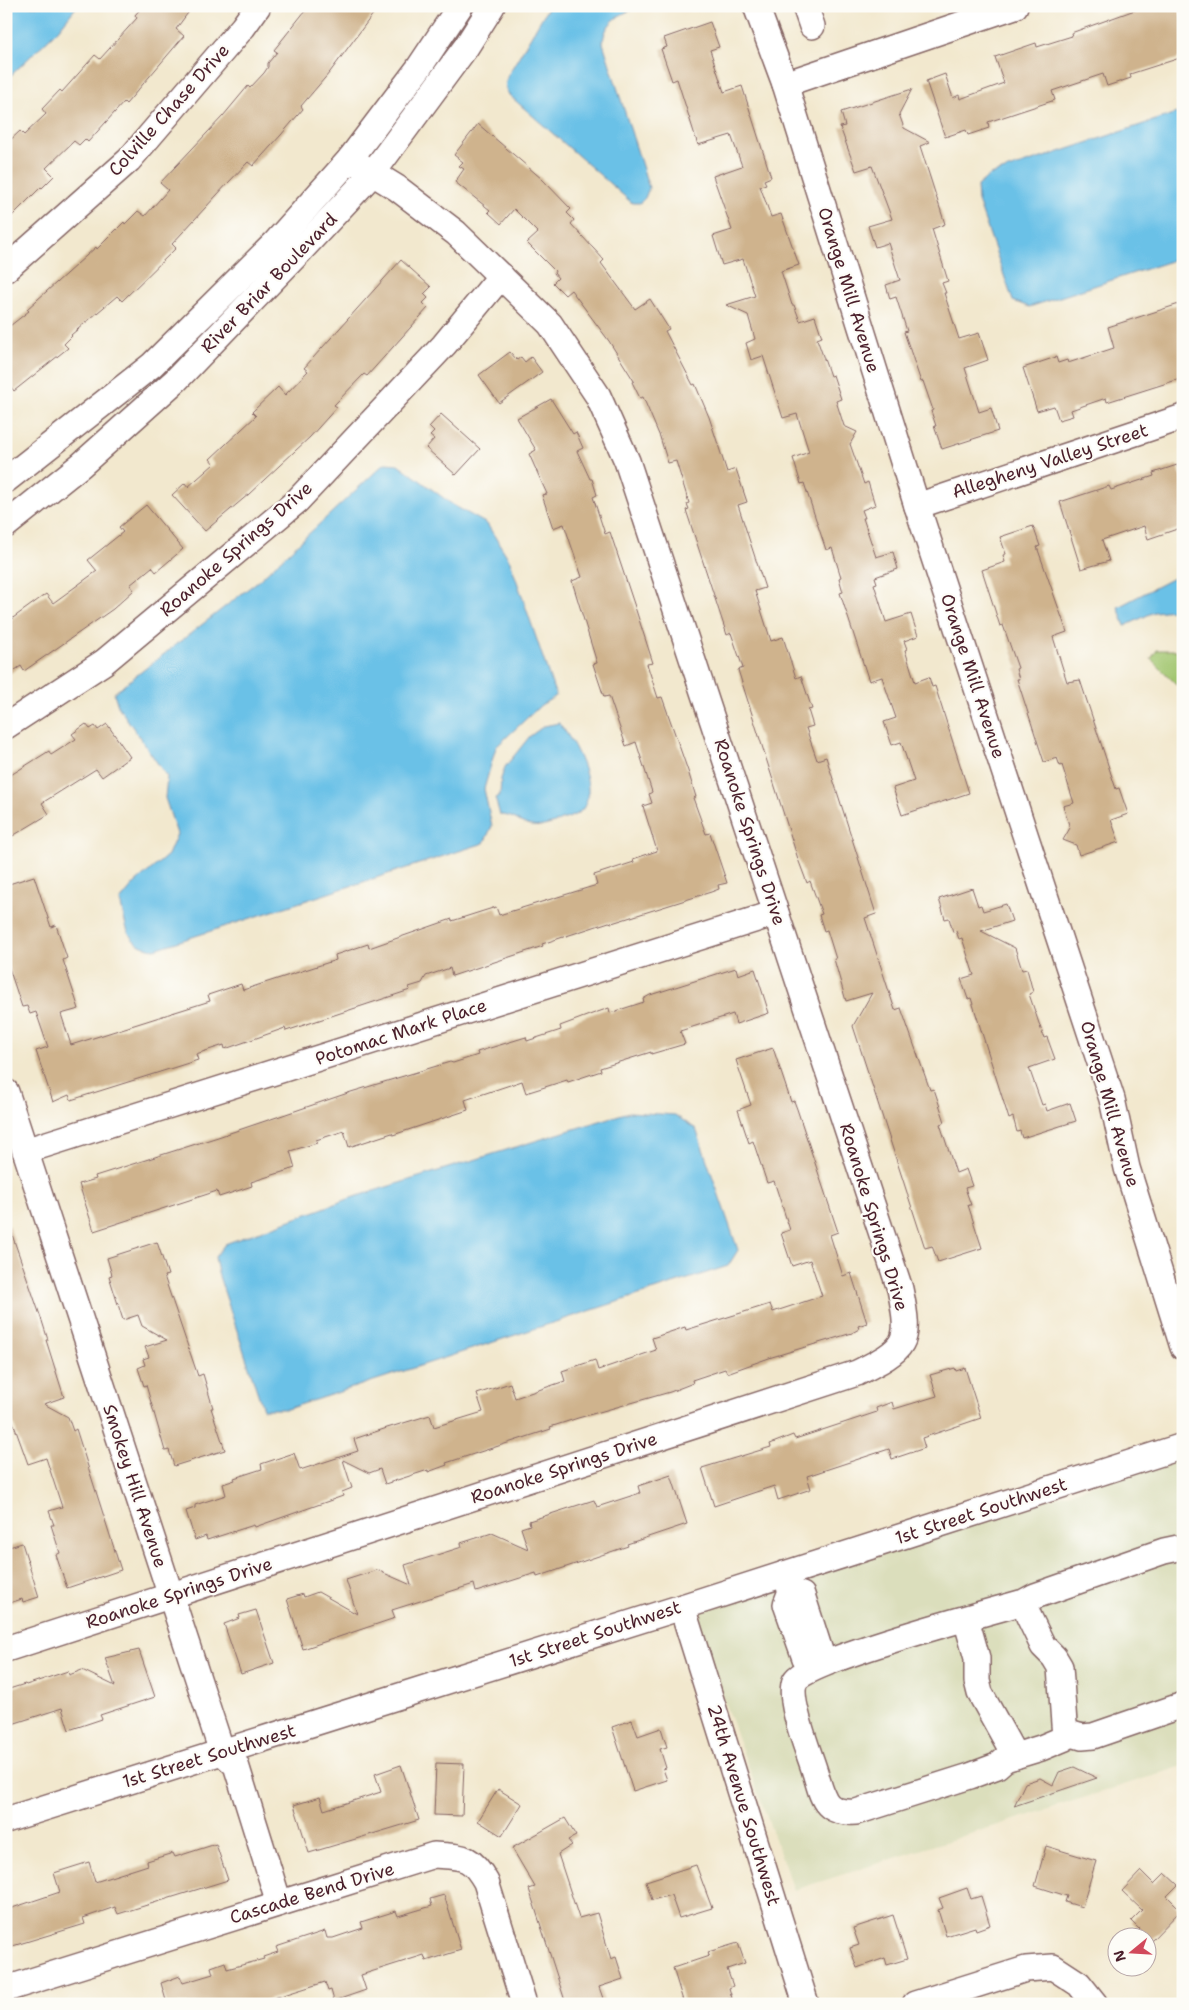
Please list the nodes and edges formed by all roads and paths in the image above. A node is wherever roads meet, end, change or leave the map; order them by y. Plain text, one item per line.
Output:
1 (258, 6) edge
2 (460, 6) edge
3 (492, 6) edge
4 (756, 6) edge
5 (1015, 6) edge
6 (785, 84) junction
7 (350, 158) junction
8 (372, 174) junction
9 (6, 269) edge
10 (501, 276) junction
11 (1183, 417) edge
12 (6, 480) edge
13 (917, 506) junction
14 (6, 525) edge
15 (6, 726) edge
16 (776, 913) junction
17 (6, 1092) edge
18 (25, 1151) junction
19 (1183, 1347) edge
20 (1183, 1446) edge
21 (1183, 1547) edge
22 (788, 1583) junction
23 (171, 1595) junction
24 (1024, 1602) junction
25 (682, 1607) junction
26 (966, 1619) junction
27 (6, 1649) edge
28 (815, 1667) junction
29 (1183, 1705) edge
30 (1065, 1732) junction
31 (222, 1752) junction
32 (1015, 1756) junction
33 (6, 1820) edge
34 (279, 1903) junction
35 (6, 1989) edge
36 (524, 2004) edge
37 (806, 2004) edge
38 (915, 2004) edge
39 (1095, 2004) edge

1 - 9 street, Colville Chase Drive
2 - 7 street, River Briar Boulevard
3 - 8 street, River Briar Boulevard
4 - 6 street, Orange Mill Avenue
5 - 6 street
6 - 13 street, Orange Mill Avenue
7 - 8 street, Roanoke Springs Drive
7 - 12 street, River Briar Boulevard
8 - 10 street, Roanoke Springs Drive
8 - 14 street, River Briar Boulevard
10 - 15 street, Roanoke Springs Drive
10 - 16 street, Roanoke Springs Drive
11 - 13 street, Allegheny Valley Street
13 - 19 street, Orange Mill Avenue
16 - 18 street, Potomac Mark Place
16 - 23 street, Roanoke Springs Drive
17 - 18 street, Smokey Hill Avenue
18 - 23 street, Smokey Hill Avenue
20 - 22 street, 1st Street Southwest
21 - 24 street
22 - 25 street, 1st Street Southwest
22 - 28 street
23 - 27 street, Roanoke Springs Drive
23 - 31 street, Smokey Hill Avenue
24 - 26 street
24 - 30 street
25 - 31 street, 1st Street Southwest
25 - 37 street, 24th Avenue Southwest
26 - 28 street
26 - 32 street
28 - 32 street
29 - 30 street
30 - 32 street
31 - 33 street, 1st Street Southwest
31 - 34 street, Smokey Hill Avenue
34 - 35 street, Cascade Bend Drive
34 - 36 street, Cascade Bend Drive
38 - 39 street

